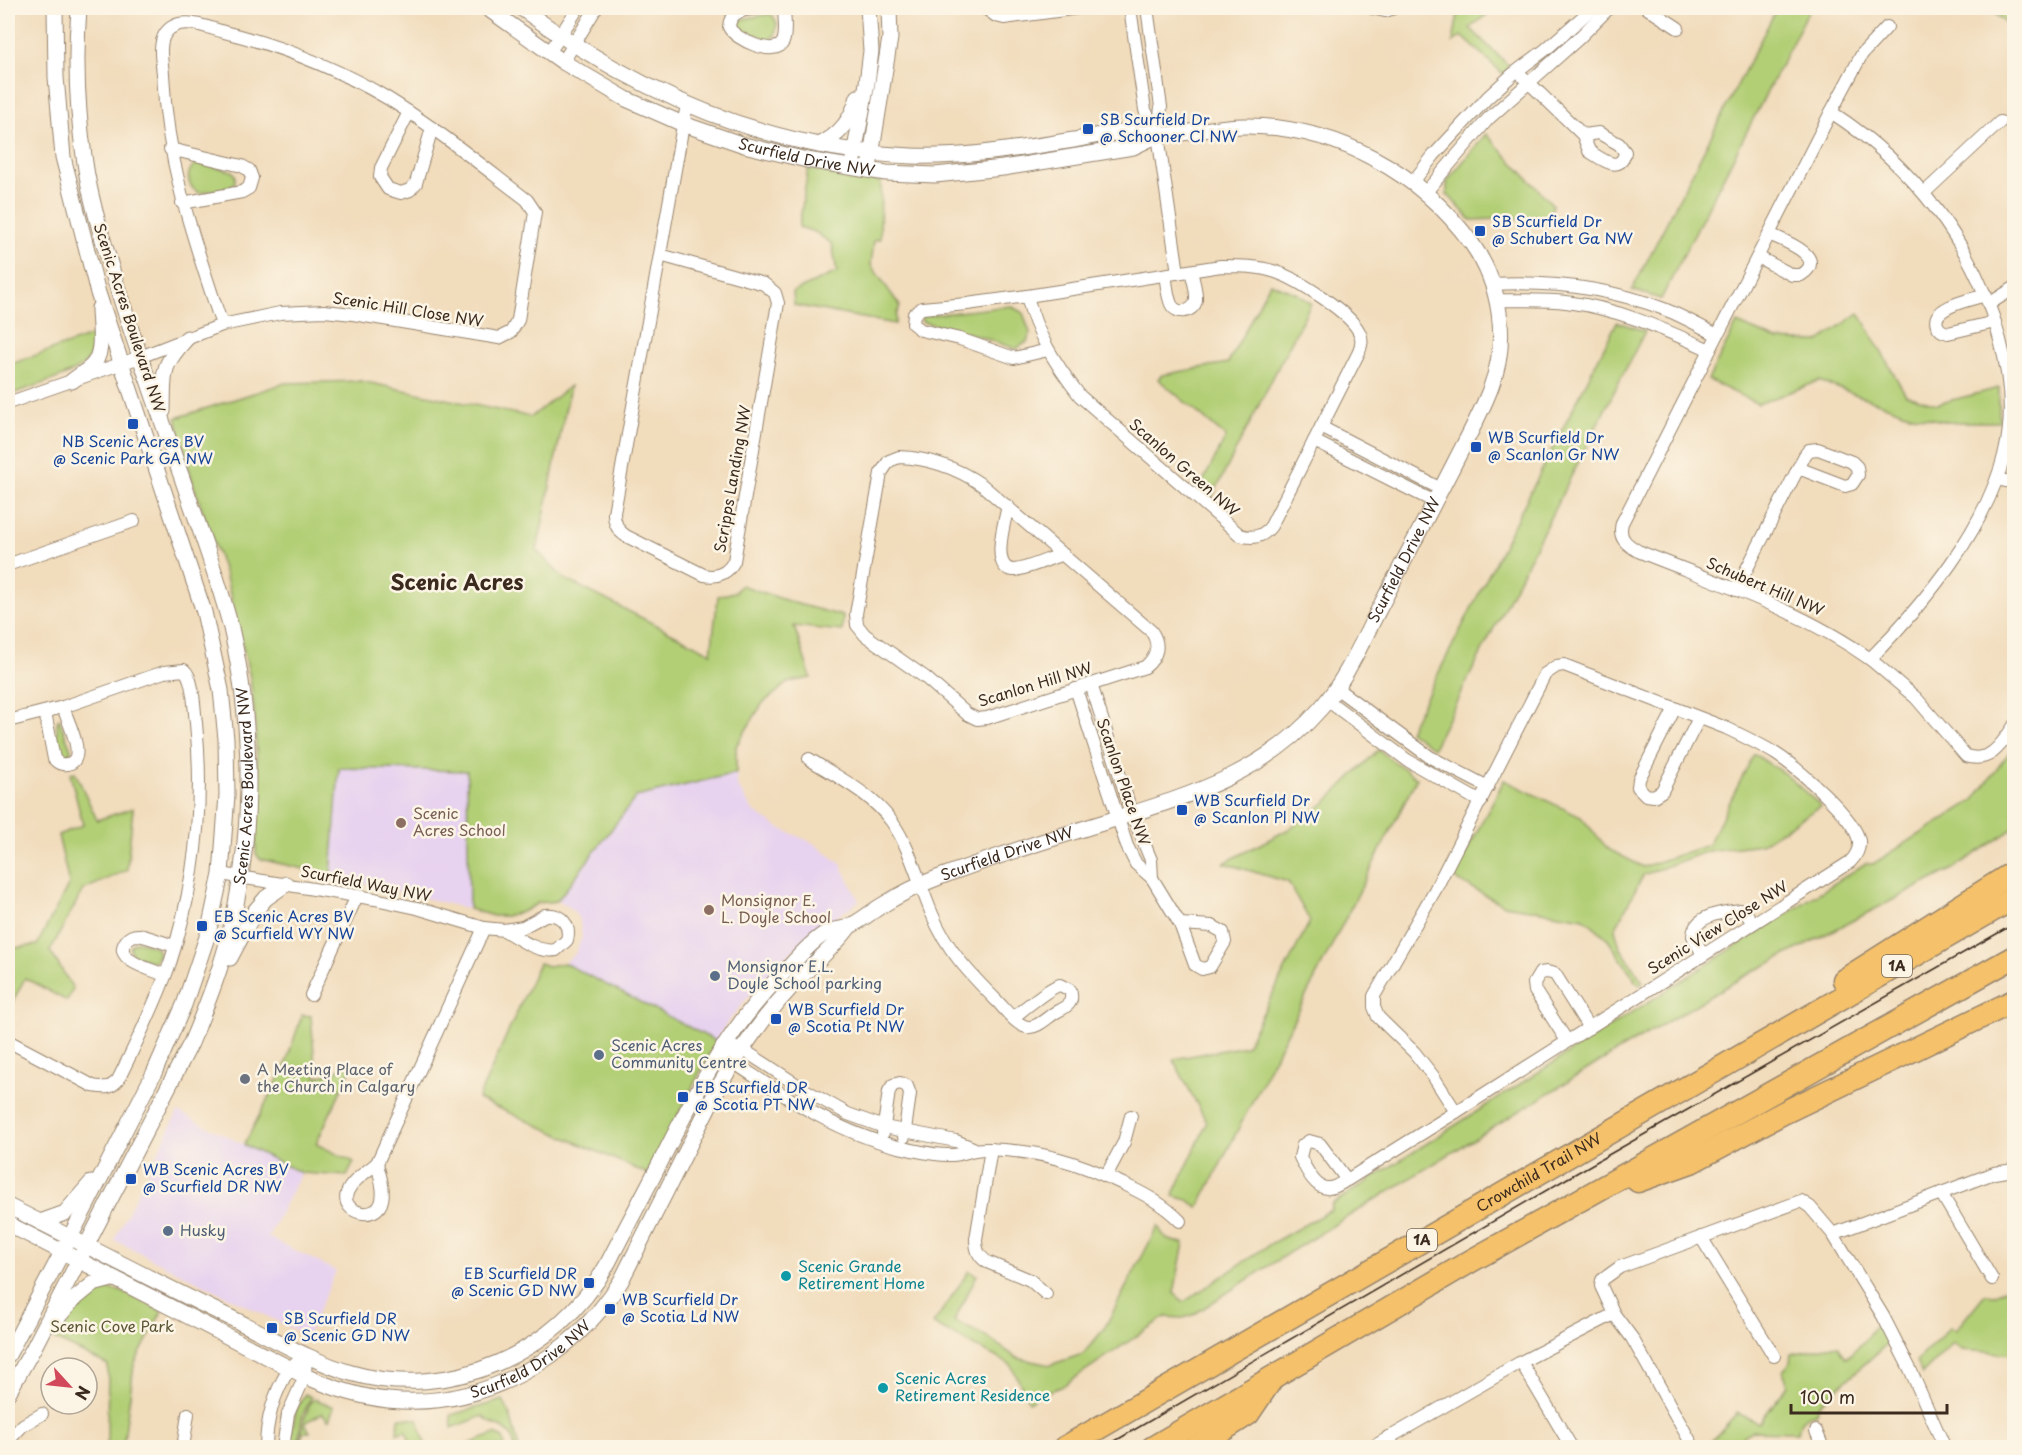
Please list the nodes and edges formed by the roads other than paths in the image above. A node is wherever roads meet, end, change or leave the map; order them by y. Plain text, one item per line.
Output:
1 (55, 8) edge
2 (79, 8) edge
3 (487, 8) edge
4 (521, 8) edge
5 (578, 8) edge
6 (596, 8) edge
7 (759, 8) edge
8 (784, 8) edge
9 (868, 8) edge
10 (889, 8) edge
11 (985, 8) edge
12 (1079, 8) edge
13 (1130, 8) edge
14 (1147, 8) edge
15 (1372, 8) edge
16 (1394, 8) edge
17 (1593, 8) edge
18 (1609, 8) edge
19 (1647, 8) edge
20 (1887, 27) dead end
21 (1678, 28) dead end
22 (1574, 34) junction
23 (560, 36) junction
24 (574, 45) junction
25 (871, 51) junction
26 (549, 53) junction
27 (563, 62) junction
28 (1516, 71) junction
29 (1528, 82) junction
30 (687, 105) junction
31 (409, 112) junction
32 (1831, 112) junction
33 (1465, 119) junction
34 (2000, 122) dead end
35 (683, 124) junction
36 (432, 128) junction
37 (1477, 131) junction
38 (1158, 135) junction
39 (1583, 135) dead end
40 (819, 145) junction
41 (170, 149) junction
42 (854, 151) junction
43 (871, 153) junction
44 (851, 168) junction
45 (868, 170) junction
46 (1412, 183) junction
47 (1425, 193) junction
48 (1924, 193) junction
49 (182, 203) junction
50 (1769, 234) junction
51 (660, 255) junction
52 (1758, 257) junction
53 (1185, 272) junction
54 (1165, 275) junction
55 (1492, 284) junction
56 (2014, 288) edge
57 (98, 293) junction
58 (1615, 293) junction
59 (1027, 296) junction
60 (1497, 300) junction
61 (1987, 300) junction
62 (1612, 310) junction
63 (1995, 322) junction
64 (222, 326) junction
65 (1717, 335) junction
66 (187, 338) junction
67 (1047, 350) junction
68 (1710, 350) junction
69 (140, 357) junction
70 (122, 364) junction
71 (72, 381) junction
72 (8, 403) edge
73 (163, 423) junction
74 (1321, 427) junction
75 (1314, 441) junction
76 (1798, 468) dead end
77 (1997, 478) junction
78 (2014, 483) edge
79 (1438, 495) junction
80 (1008, 506) junction
81 (134, 521) dead end
82 (1063, 554) junction
83 (8, 563) edge
84 (1736, 590) junction
85 (1870, 658) junction
86 (1091, 684) junction
87 (1076, 689) junction
88 (1332, 694) junction
89 (63, 707) junction
90 (1675, 708) junction
91 (45, 712) junction
92 (1699, 718) junction
93 (8, 721) edge
94 (2014, 726) edge
95 (809, 759) dead end
96 (1488, 787) junction
97 (1481, 802) junction
98 (1125, 816) junction
99 (2014, 873) edge
100 (221, 874) junction
101 (240, 878) junction
102 (286, 884) junction
103 (921, 885) junction
104 (357, 896) junction
105 (2014, 898) edge
106 (1754, 923) junction
107 (1180, 924) dead end
108 (849, 927) junction
109 (484, 928) junction
110 (504, 930) junction
111 (175, 946) junction
112 (1703, 955) junction
113 (2014, 957) edge
114 (218, 974) junction
115 (165, 975) junction
116 (311, 995) dead end
117 (2014, 1001) edge
118 (1014, 1018) dead end
119 (1589, 1028) junction
120 (1780, 1034) junction
121 (8, 1041) edge
122 (1567, 1041) junction
123 (722, 1046) junction
124 (742, 1049) junction
125 (733, 1062) junction
126 (1456, 1112) junction
127 (1131, 1116) dead end
128 (884, 1127) junction
129 (905, 1132) junction
130 (882, 1143) junction
131 (902, 1148) junction
132 (974, 1148) junction
133 (991, 1149) junction
134 (376, 1163) dead end
135 (2014, 1170) edge
136 (102, 1174) junction
137 (1106, 1176) junction
138 (1347, 1180) dead end
139 (1941, 1193) junction
140 (1580, 1201) junction
141 (8, 1206) edge
142 (630, 1221) junction
143 (1180, 1221) dead end
144 (40, 1222) junction
145 (8, 1224) edge
146 (646, 1232) junction
147 (1833, 1234) junction
148 (1701, 1237) junction
149 (70, 1238) junction
150 (87, 1246) junction
151 (62, 1253) junction
152 (78, 1261) junction
153 (112, 1279) junction
154 (1992, 1279) dead end
155 (1046, 1294) dead end
156 (1614, 1314) junction
157 (33, 1349) junction
158 (8, 1355) edge
159 (306, 1355) junction
160 (1774, 1356) dead end
161 (1521, 1362) junction
162 (289, 1369) junction
163 (305, 1376) junction
164 (1274, 1376) junction
165 (8, 1393) edge
166 (188, 1414) dead end
167 (39, 1416) edge
168 (1816, 1431) dead end
169 (8, 1441) edge
170 (1392, 1442) edge
171 (183, 1448) edge
172 (266, 1448) edge
173 (283, 1448) edge
174 (1064, 1448) edge
175 (1152, 1448) edge
176 (1195, 1448) edge
177 (1371, 1448) edge
178 (1572, 1448) edge
179 (1694, 1448) edge
180 (1823, 1448) edge
181 (1945, 1448) edge

1 - 57 street, Scenic Acres Boulevard NW
2 - 69 street, Scenic Acres Boulevard NW
3 - 26 street, Scurfield Drive NW
4 - 23 street, Scurfield Drive NW
5 - 23 street
6 - 24 street
7 - 8 street
9 - 25 street
10 - 43 street
11 - 12 street
13 - 38 street
14 - 38 street
15 - 16 street
17 - 22 street
18 - 22 street
19 - 21 street
20 - 32 street, Schubert Hill NW
22 - 28 street
22 - 29 street
23 - 24 street, Scurfield Drive NW
23 - 26 street
24 - 27 street
24 - 30 street, Scurfield Drive NW
25 - 40 street
25 - 42 street
26 - 27 street, Scurfield Drive NW
27 - 35 street, Scurfield Drive NW
28 - 29 street
28 - 33 street
29 - 37 street
29 - 39 street
30 - 35 street, Scripps Landing NW
30 - 40 street, Scurfield Drive NW
31 - 36 street, Scenic Hill Close NW
31 - 36 street
31 - 41 street, Scenic Hill Close NW
32 - 48 street
32 - 50 street, Schubert Hill NW
33 - 37 street
33 - 46 street
34 - 48 street
35 - 44 street, Scurfield Drive NW
35 - 51 street, Scripps Landing NW
36 - 64 street, Scenic Hill Close NW
37 - 47 street
38 - 43 street, Scurfield Drive NW
38 - 45 street, Scurfield Drive NW
38 - 46 street, Scurfield Drive NW
38 - 53 street
40 - 42 street, Scurfield Drive NW
41 - 49 street, Scenic Hill Close NW
41 - 49 street
42 - 43 street, Scurfield Drive NW
42 - 44 street
43 - 45 street
44 - 45 street, Scurfield Drive NW
46 - 47 street, Scurfield Drive NW
47 - 55 street, Scurfield Drive NW
48 - 61 street
49 - 64 street, Scenic Hill Close NW
50 - 52 street, Schubert Hill NW
50 - 52 street
51 - 51 street, Scripps Landing NW
52 - 65 street, Schubert Hill NW
53 - 54 street, Scanlon Green NW
53 - 54 street
53 - 74 street, Scanlon Green NW
54 - 59 street, Scanlon Green NW
55 - 58 street
55 - 60 street, Scurfield Drive NW
56 - 61 street
57 - 70 street, Scenic Acres Boulevard NW
57 - 71 street
58 - 62 street
58 - 65 street
59 - 67 street, Scanlon Green NW
59 - 67 street, Scanlon Green NW
60 - 62 street
60 - 79 street, Scurfield Drive NW
61 - 63 street
61 - 63 street
62 - 68 street
63 - 77 street
64 - 66 street, Scenic Hill Close NW
65 - 68 street, Schubert Hill NW
66 - 69 street, Scenic Hill Close NW
66 - 73 street
67 - 75 street, Scanlon Green NW
68 - 84 street, Schubert Hill NW
69 - 70 street, Scenic Hill Close NW
69 - 73 street, Scenic Acres Boulevard NW
70 - 71 street, Scenic Hill Close NW
70 - 100 street, Scenic Acres Boulevard NW
71 - 72 street, Scenic Hill Close NW
73 - 101 street, Scenic Acres Boulevard NW
74 - 75 street, Scanlon Green NW
74 - 79 street
75 - 79 street
76 - 84 street
77 - 78 street
77 - 85 street
79 - 88 street, Scurfield Drive NW
80 - 82 street, Scanlon Hill NW
80 - 82 street
80 - 87 street, Scanlon Hill NW
81 - 83 street
82 - 86 street, Scanlon Hill NW
84 - 85 street, Schubert Hill NW
85 - 94 street, Schubert Hill NW
86 - 87 street, Scanlon Hill NW
86 - 98 street, Scanlon Place NW
87 - 98 street, Scanlon Place NW
88 - 96 street
88 - 97 street
88 - 98 street, Scurfield Drive NW
89 - 91 street
89 - 91 street
89 - 111 street
90 - 92 street, Scenic View Close NW
90 - 92 street
90 - 96 street, Scenic View Close NW
91 - 93 street
92 - 106 street, Scenic View Close NW
95 - 103 street
96 - 97 street, Scenic View Close NW
97 - 126 street, Scenic View Close NW
98 - 103 street, Scurfield Drive NW
98 - 107 street, Scanlon Place NW
99 - 120 highway
100 - 101 street, Scurfield Way NW
100 - 136 street, Scenic Acres Boulevard NW
101 - 102 street, Scurfield Way NW
101 - 114 street, Scenic Acres Boulevard NW
102 - 104 street, Scurfield Way NW
102 - 114 street
103 - 108 street, Scurfield Drive NW
103 - 118 street
104 - 109 street, Scurfield Way NW
104 - 116 street
105 - 120 highway, Crowchild Trail NW / 1A
106 - 112 street, Scenic View Close NW
106 - 112 street
108 - 123 street, Scurfield Drive NW
108 - 124 street, Scurfield Drive NW
109 - 110 street, Scurfield Way NW
109 - 134 street
110 - 110 street, Scurfield Way NW
111 - 115 street
111 - 115 street
112 - 119 street, Scenic View Close NW
113 - 140 highway
114 - 150 street, Scenic Acres Boulevard NW
115 - 121 street
117 - 140 highway
119 - 122 street, Scenic View Close NW
119 - 122 street
120 - 174 highway, Crowchild Trail NW / 1A
122 - 126 street, Scenic View Close NW
123 - 124 street
123 - 125 street
123 - 142 street, Scurfield Drive NW
124 - 125 street, Scurfield Drive NW
124 - 128 street
125 - 130 street
125 - 146 street, Scurfield Drive NW
126 - 138 street
127 - 137 street
128 - 129 street
128 - 129 street
128 - 130 street
129 - 131 street
129 - 132 street
130 - 131 street
131 - 132 street
132 - 133 street
133 - 137 street
133 - 155 street
135 - 139 street
136 - 144 street
136 - 149 street, Scenic Acres Boulevard NW
137 - 143 street
139 - 147 street
139 - 154 street
140 - 164 highway
141 - 144 street, Scurfield Drive NW
142 - 146 street
142 - 159 street, Scurfield Drive NW
144 - 149 street, Scurfield Drive NW
145 - 151 street, Scurfield Drive NW
146 - 163 street, Scurfield Drive NW
147 - 148 street
147 - 181 street
148 - 156 street
148 - 160 street
149 - 150 street, Scurfield Drive NW
149 - 151 street, Scenic Acres Boulevard NW
150 - 152 street, Scenic Acres Boulevard NW
150 - 159 street, Scurfield Drive NW
151 - 152 street, Scurfield Drive NW
151 - 158 street, Scenic Acres Boulevard NW
152 - 153 street, Scurfield Drive NW
152 - 157 street, Scenic Acres Boulevard NW
153 - 157 street
153 - 162 street, Scurfield Drive NW
156 - 161 street
156 - 179 street
157 - 165 street, Scenic Acres Boulevard NW
159 - 162 street
159 - 163 street
161 - 170 street
161 - 178 street
162 - 163 street, Scurfield Drive NW
162 - 172 street
163 - 173 street
164 - 175 highway
164 - 176 highway
166 - 171 street
167 - 169 street
168 - 180 street
170 - 177 street

